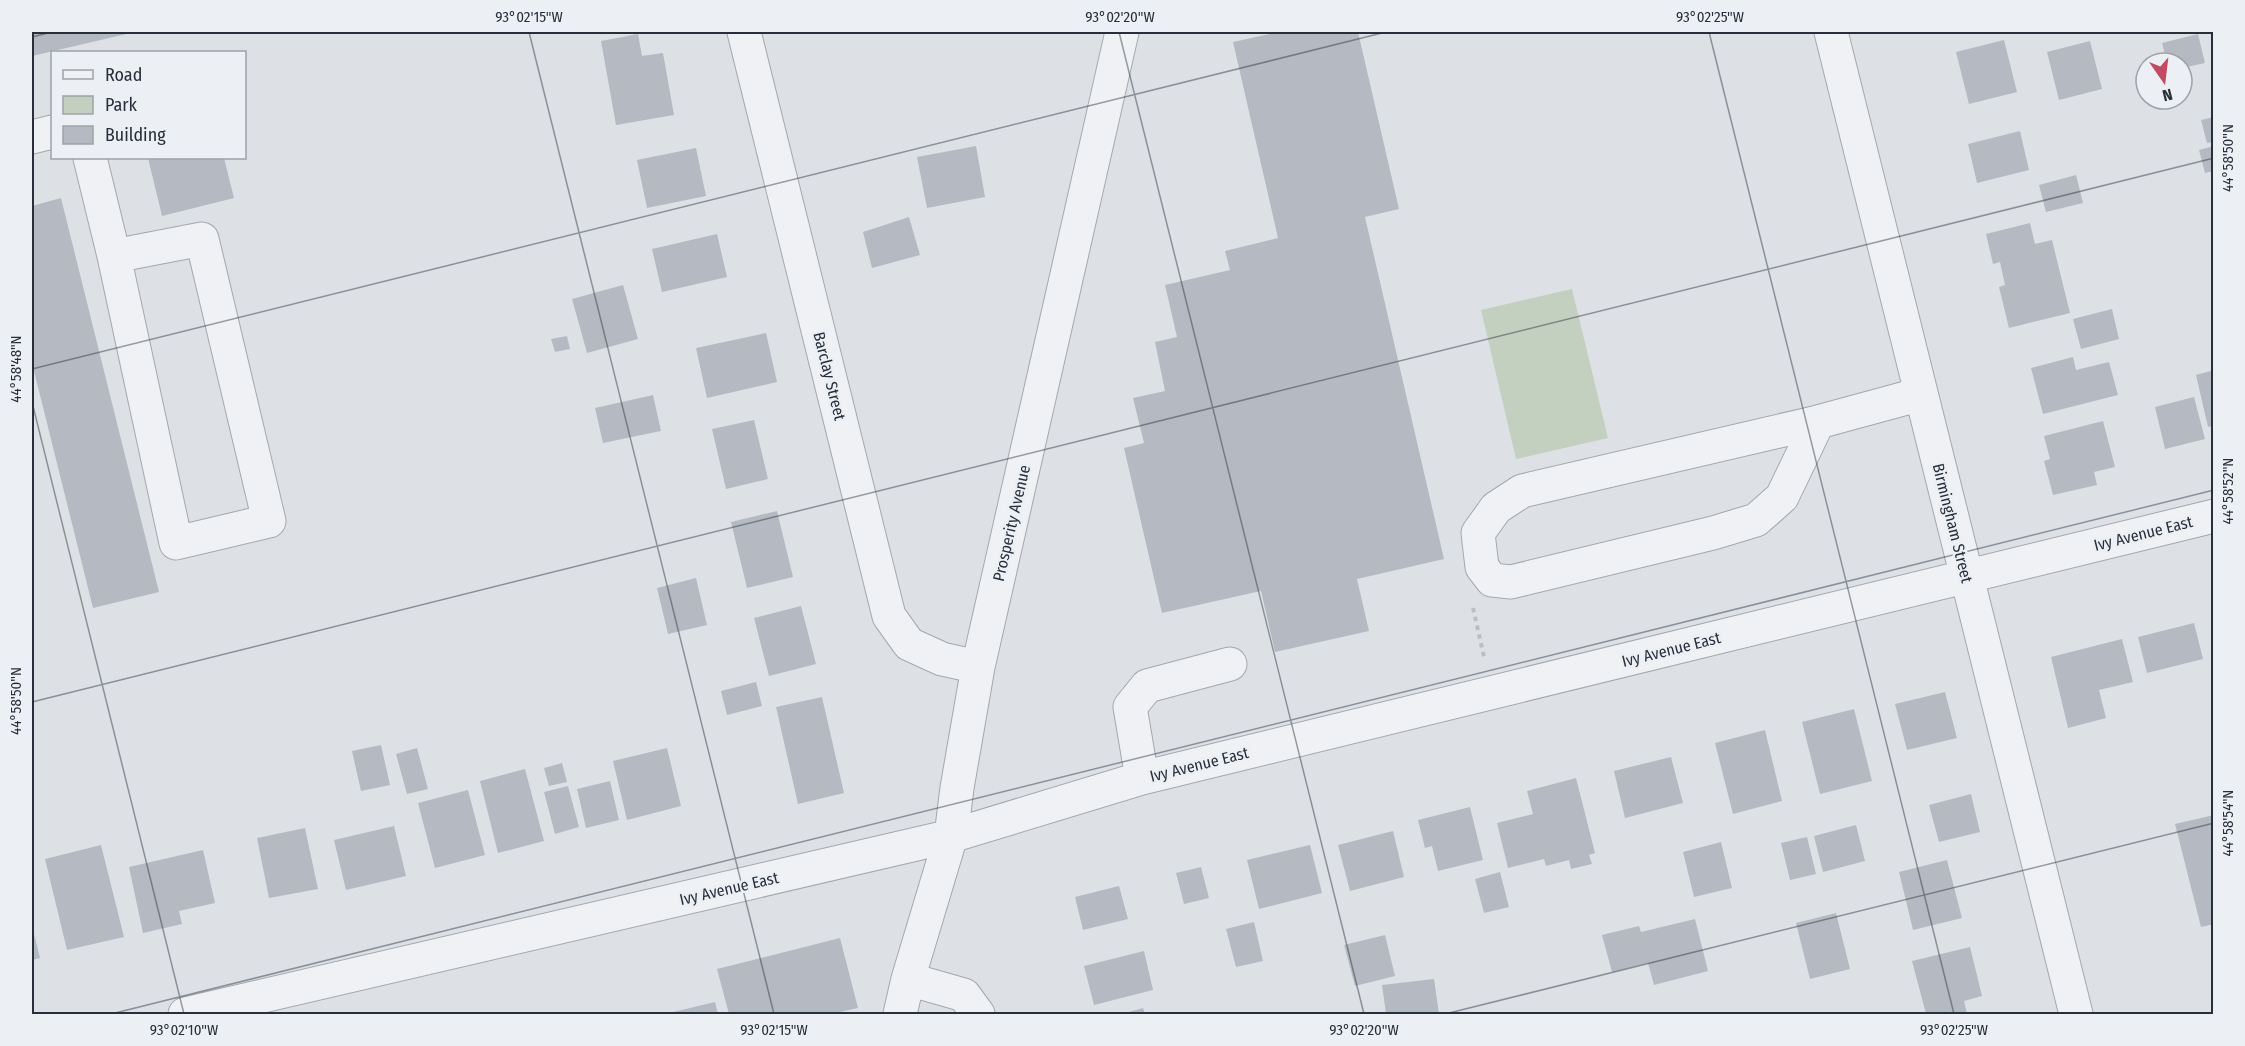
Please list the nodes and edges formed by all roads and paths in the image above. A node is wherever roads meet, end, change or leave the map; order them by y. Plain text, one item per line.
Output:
1 (744, 32) edge
2 (1122, 32) edge
3 (1831, 32) edge
4 (51, 132) edge
5 (32, 137) edge
6 (90, 159) edge
7 (114, 256) junction
8 (1921, 394) junction
9 (1818, 422) junction
10 (2214, 516) edge
11 (1967, 576) junction
12 (1230, 664) dead end
13 (978, 667) junction
14 (1142, 778) junction
15 (951, 836) junction
16 (908, 979) junction
17 (185, 1014) edge
18 (900, 1014) edge
19 (978, 1014) edge
20 (2076, 1014) edge

1 - 13 street, Barclay Street
2 - 13 street, Prosperity Avenue
3 - 8 street, Birmingham Street
4 - 5 street
6 - 7 street
7 - 7 street
8 - 9 street
8 - 11 street, Birmingham Street
9 - 9 street
10 - 11 street, Ivy Avenue East
11 - 14 street, Ivy Avenue East
11 - 20 street, Birmingham Street
12 - 14 street
13 - 15 street, Prosperity Avenue
14 - 15 street, Ivy Avenue East
15 - 16 street, Prosperity Avenue
15 - 17 street, Ivy Avenue East
16 - 18 street, Prosperity Avenue
16 - 19 street

